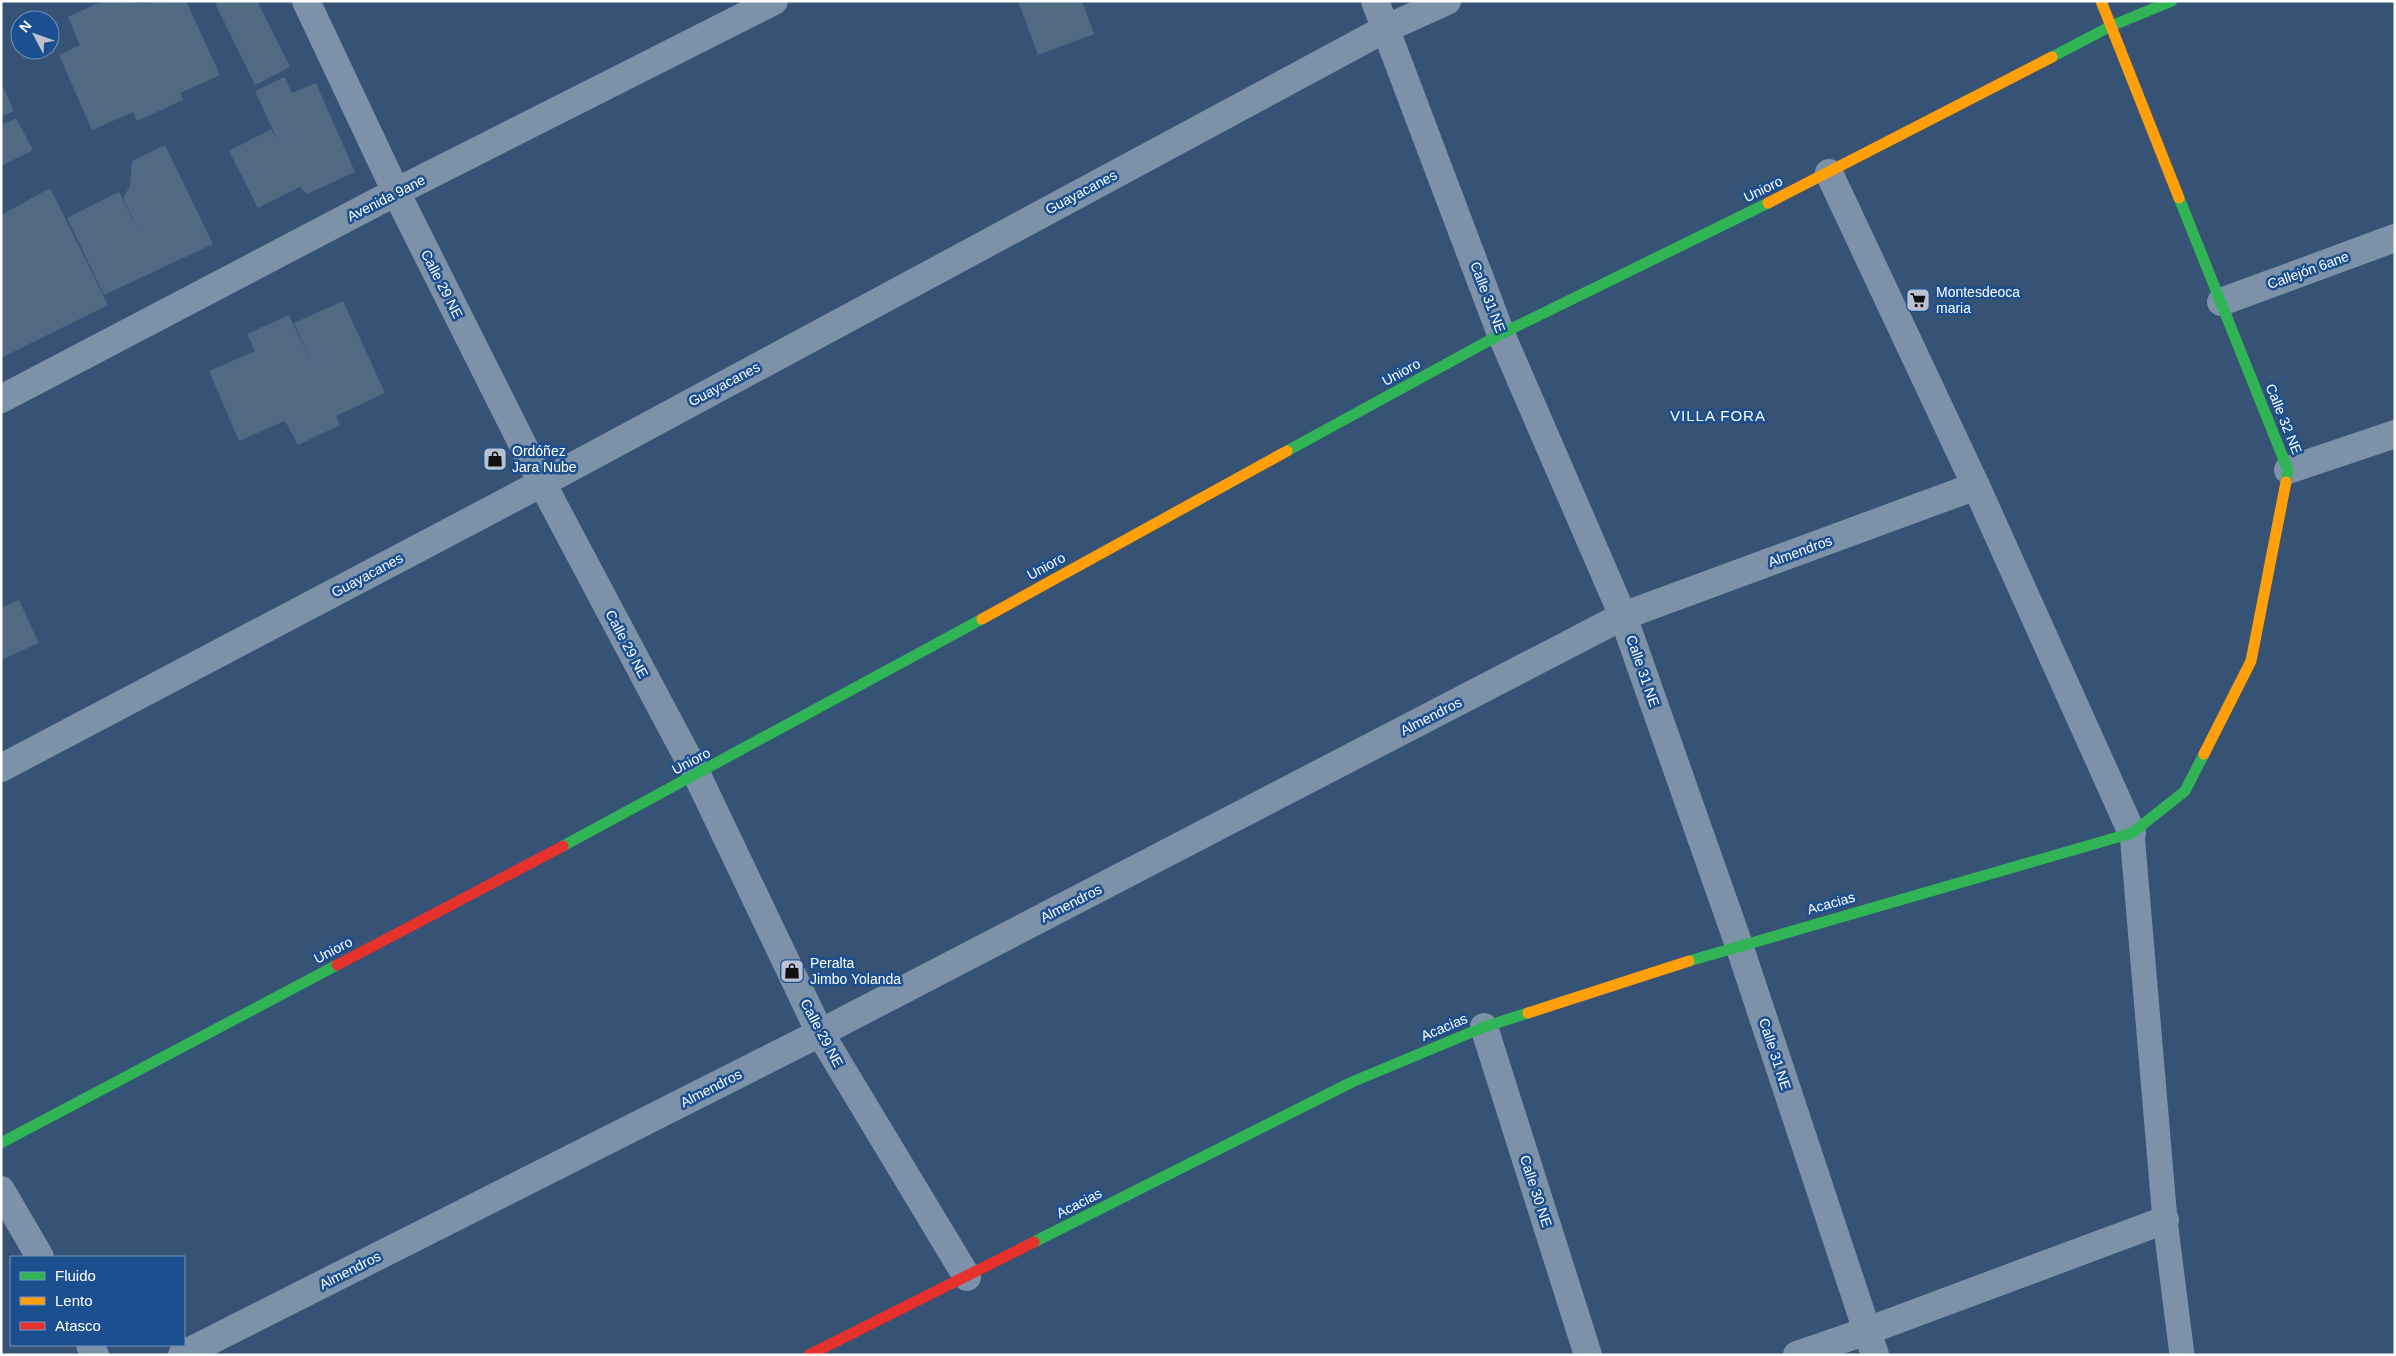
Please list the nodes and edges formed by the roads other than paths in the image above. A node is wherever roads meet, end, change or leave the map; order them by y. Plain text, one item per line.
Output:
1 (306, 1) edge
2 (774, 1) edge
3 (1375, 1) edge
4 (1447, 1) edge
5 (2101, 1) edge
6 (2172, 1) edge
7 (2111, 26) junction
8 (1385, 29) junction
9 (1829, 173) junction
10 (396, 192) junction
11 (2395, 238) edge
12 (2221, 302) junction
13 (1501, 334) junction
14 (1, 399) edge
15 (2395, 434) edge
16 (2288, 470) junction
17 (542, 483) junction
18 (1976, 486) junction
19 (1623, 616) junction
20 (1, 768) edge
21 (697, 775) junction
22 (2132, 833) junction
23 (1739, 945) junction
24 (1484, 1026) junction
25 (820, 1033) junction
26 (1, 1143) edge
27 (1, 1190) edge
28 (2166, 1220) junction
29 (39, 1256) edge
30 (967, 1277) junction
31 (1871, 1343) edge
32 (182, 1355) edge
33 (809, 1355) edge
34 (1588, 1355) edge
35 (1797, 1355) edge
36 (2182, 1355) edge

1 - 10 street, Calle 29 NE
2 - 10 street, Avenida 9ane
3 - 8 street, Calle 31 NE
4 - 8 street, Guayacanes
5 - 7 street, Calle 32 NE
6 - 7 street, Unioro
7 - 9 street, Unioro
7 - 12 street, Calle 32 NE
8 - 13 street, Calle 31 NE
8 - 17 street, Guayacanes
9 - 13 street, Unioro
9 - 18 street
10 - 14 street, Avenida 9ane
10 - 17 street, Calle 29 NE
11 - 12 street, Callejón 6ane
12 - 16 street, Calle 32 NE
13 - 19 street, Calle 31 NE
13 - 21 street, Unioro
15 - 16 street
16 - 22 street, Calle 32 NE
17 - 20 street, Guayacanes
17 - 21 street, Calle 29 NE
18 - 19 street, Almendros
18 - 22 street
19 - 23 street, Calle 31 NE
19 - 25 street, Almendros
21 - 25 street, Calle 29 NE
21 - 26 street, Unioro
22 - 23 street, Acacias
22 - 28 lane
23 - 24 street, Acacias
23 - 31 street, Calle 31 NE
24 - 30 street, Acacias
24 - 34 street, Calle 30 NE
25 - 30 street, Calle 29 NE
25 - 32 street, Almendros
27 - 29 street
28 - 31 street
28 - 36 lane
30 - 33 street, Acacias
31 - 35 street

